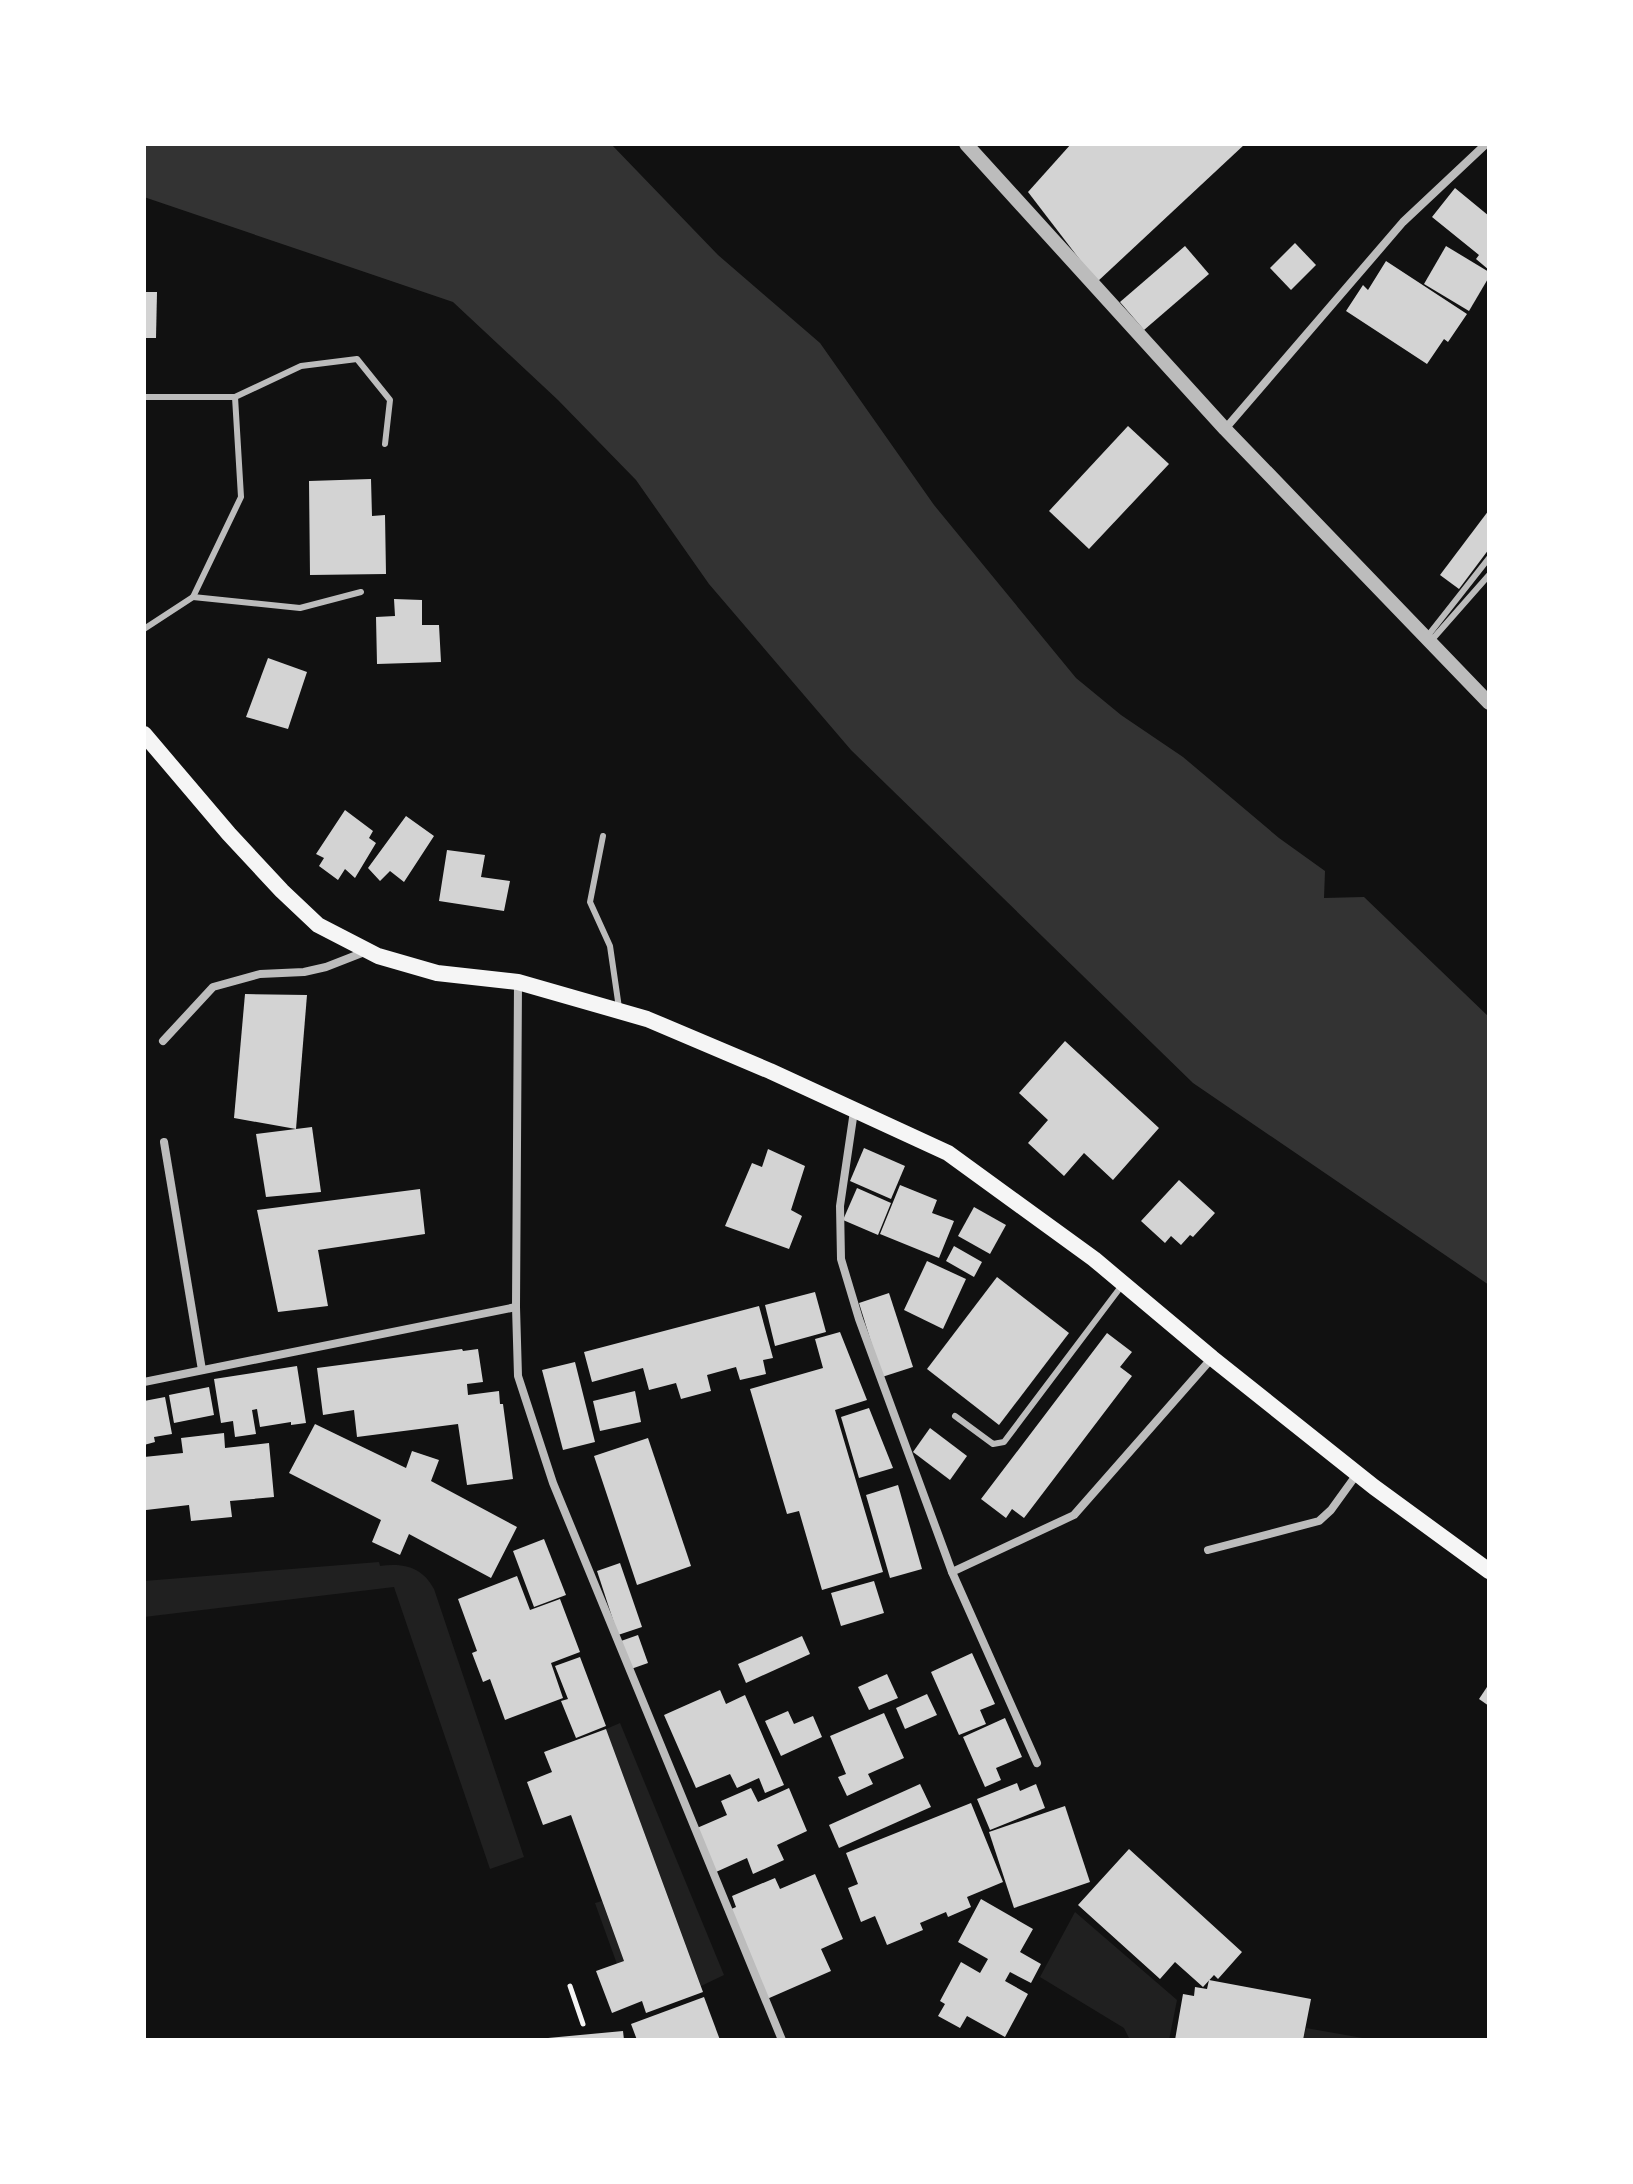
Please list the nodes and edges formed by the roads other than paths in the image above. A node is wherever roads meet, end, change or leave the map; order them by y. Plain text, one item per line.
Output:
1 (966, 144) edge
2 (1486, 144) edge
3 (144, 397) edge
4 (235, 397) junction
5 (1225, 429) junction
6 (385, 444) dead end
7 (1489, 558) edge
8 (1489, 575) edge
9 (361, 592) dead end
10 (193, 597) junction
11 (144, 629) edge
12 (1428, 640) junction
13 (1489, 703) edge
14 (144, 734) edge
15 (603, 836) dead end
16 (368, 951) junction
17 (518, 982) junction
18 (619, 1011) junction
19 (163, 1041) dead end
20 (854, 1110) junction
21 (164, 1142) dead end
22 (1123, 1284) junction
23 (516, 1307) junction
24 (1212, 1358) junction
25 (202, 1370) junction
26 (144, 1382) edge
27 (955, 1416) dead end
28 (1357, 1474) junction
29 (1208, 1550) dead end
30 (1489, 1571) edge
31 (952, 1572) junction
32 (1037, 1763) dead end
33 (782, 2040) edge

1 - 5 street
2 - 5 street
3 - 4 lane
4 - 6 lane
4 - 10 lane
5 - 12 street
7 - 12 lane
8 - 12 lane
9 - 10 lane
10 - 11 lane
12 - 13 street
14 - 16 main road
15 - 18 lane
16 - 17 main road
16 - 19 street
17 - 18 main road
17 - 23 street
18 - 20 main road
20 - 22 main road
20 - 31 street
21 - 25 street
22 - 24 main road
22 - 27 lane
23 - 25 street
23 - 33 street
24 - 28 main road
24 - 31 street
25 - 26 street
28 - 29 street
28 - 30 main road
31 - 32 street

